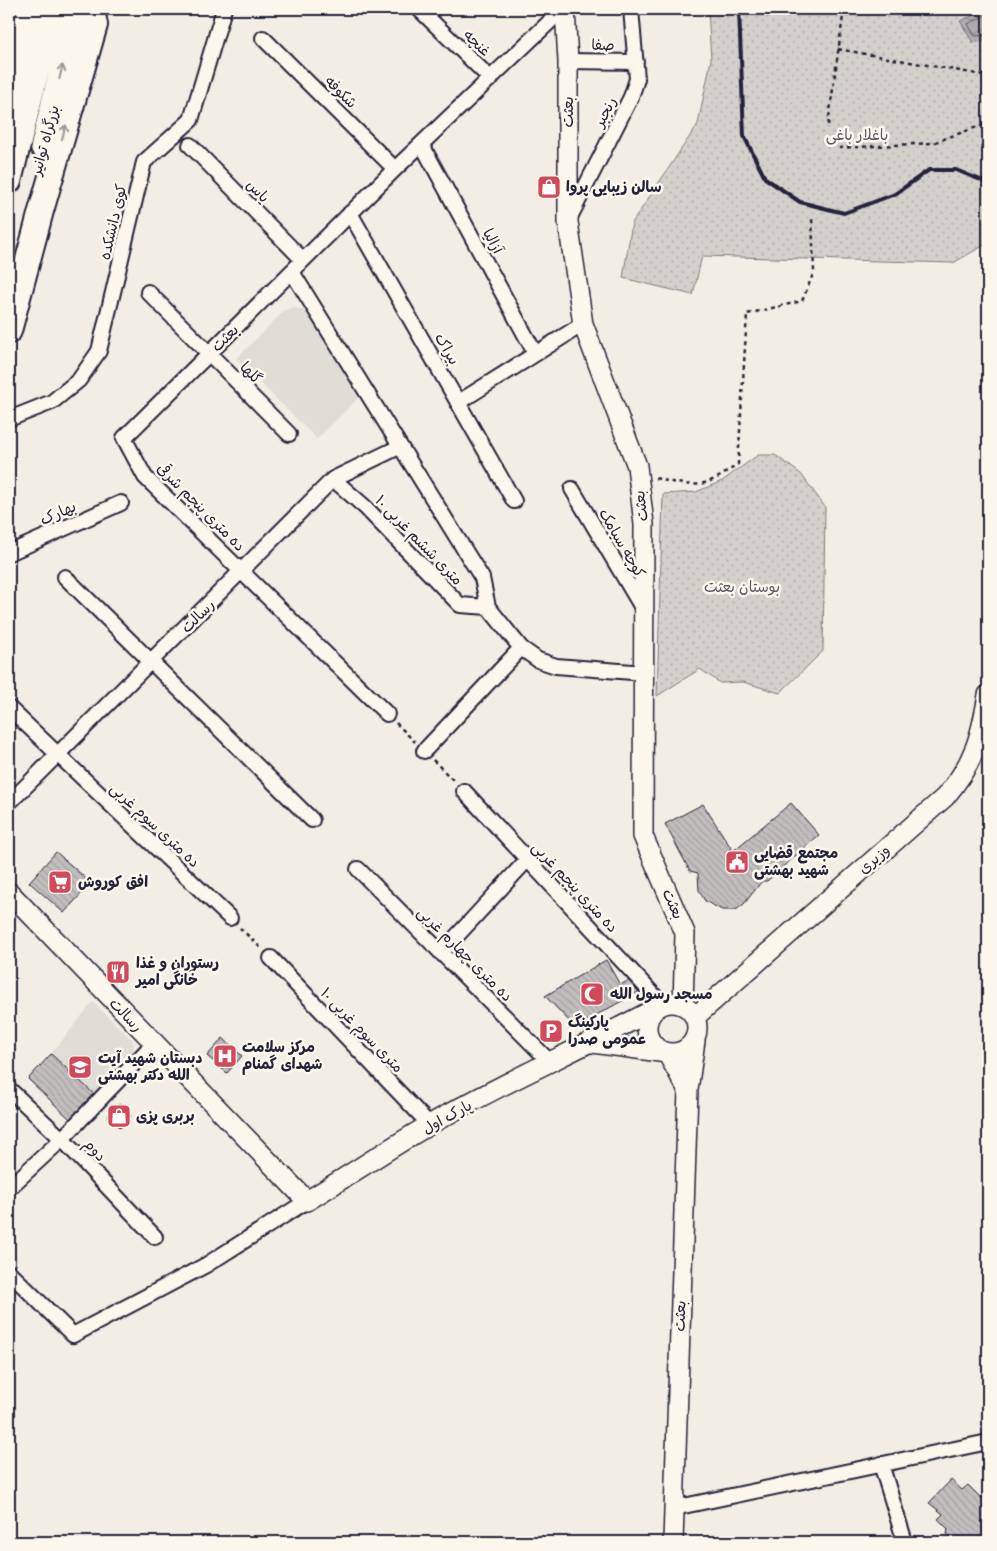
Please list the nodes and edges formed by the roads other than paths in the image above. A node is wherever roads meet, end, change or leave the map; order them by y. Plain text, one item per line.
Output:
1 (30, 9) edge
2 (52, 9) edge
3 (81, 9) edge
4 (92, 9) edge
5 (224, 9) edge
6 (420, 9) edge
7 (564, 9) edge
8 (631, 9) edge
9 (263, 38) dead end
10 (568, 61) junction
11 (636, 62) junction
12 (491, 79) junction
13 (9, 93) edge
14 (190, 145) dead end
15 (422, 145) junction
16 (395, 169) junction
17 (9, 181) edge
18 (350, 213) junction
19 (568, 222) junction
20 (304, 260) junction
21 (9, 272) edge
22 (292, 272) junction
23 (148, 292) dead end
24 (583, 324) junction
25 (9, 331) edge
26 (535, 353) junction
27 (209, 354) junction
28 (459, 402) junction
29 (9, 419) edge
30 (289, 434) dead end
31 (124, 438) joint
32 (400, 447) junction
33 (333, 479) junction
34 (572, 489) dead end
35 (514, 501) dead end
36 (121, 503) dead end
37 (9, 553) edge
38 (242, 571) junction
39 (65, 577) dead end
40 (488, 607) junction
41 (645, 613) junction
42 (521, 648) junction
43 (151, 662) junction
44 (645, 672) junction
45 (988, 695) edge
46 (9, 708) edge
47 (388, 714) road end
48 (424, 751) road end
49 (58, 756) junction
50 (464, 791) road end
51 (9, 803) edge
52 (312, 820) dead end
53 (527, 860) junction
54 (358, 869) dead end
55 (9, 892) edge
56 (230, 918) road end
57 (441, 953) junction
58 (271, 958) road end
59 (660, 1006) junction
60 (689, 1011) junction
61 (695, 1040) junction
62 (154, 1043) junction
63 (592, 1043) junction
64 (667, 1053) junction
65 (550, 1062) junction
66 (9, 1089) edge
67 (688, 1090) junction
68 (430, 1125) junction
69 (62, 1138) junction
70 (9, 1188) edge
71 (307, 1201) junction
72 (155, 1237) dead end
73 (9, 1272) edge
74 (988, 1442) edge
75 (882, 1464) junction
76 (674, 1508) junction
77 (673, 1542) edge
78 (905, 1542) edge

1 - 13 highway
2 - 17 highway, بزرگراه توانیر
21 -> 3 highway, بزرگراه توانیر
25 -> 4 highway
5 - 29 street, کوی دانشکده
6 - 12 street, غنچه
7 - 10 main road, بعثت
7 - 12 street, بعثت
8 - 11 street, رنجبر
9 - 16 street, شکوفه
10 - 11 street, صفا
10 - 19 main road, بعثت
11 - 19 street, رنجبر
12 - 15 street, بعثت
14 - 20 street, یاس
15 - 16 street, بعثت
15 - 26 street, آزالیا
16 - 18 street, بعثت
18 - 20 street, بعثت
18 - 28 street, بیراک
19 - 24 main road, بعثت
20 - 22 street, بعثت
22 - 27 street, بعثت
22 - 32 street
23 - 27 street, گلها
24 - 26 street
24 - 41 main road, بعثت
26 - 28 street
27 - 30 street, گلها
27 - 31 street, بعثت
28 - 35 street, بیراک
31 - 38 street, ده متری پنجم شرقی
32 - 33 street, رسالت
32 - 40 street
33 - 38 street, رسالت
33 - 40 street, ۱۰ متری ششم غربی
34 - 41 street, کوچه سیامک
36 - 37 street, بهارک
38 - 43 street, رسالت
38 - 47 street
39 - 43 street
40 - 42 street
41 - 44 main road, بعثت
42 - 44 street
42 - 48 street
43 - 49 street, رسالت
43 - 52 street
44 - 60 main road, بعثت
45 - 60 main road, وزیری
46 - 49 street, ده متری سوم غربی
49 - 51 street, رسالت
49 - 56 street, ده متری سوم غربی
50 - 53 street, ده متری پنجم غربی
53 - 57 street
53 - 59 street, ده متری پنجم غربی
54 - 57 street, ده متری چهارم غربی
55 - 62 main road, رسالت
57 - 65 street, ده متری چهارم غربی
58 - 68 street, ۱۰ متری سوم غربی
59 - 60 main road
59 - 63 main road, پارک اول
59 - 64 main road
60 - 61 main road
61 - 64 main road
61 - 67 main road, بعثت
62 - 69 street
62 - 71 main road, رسالت
63 - 64 main road
63 - 65 main road, پارک اول
64 - 67 main road
65 - 68 main road, پارک اول
66 - 69 street, دوم
67 - 76 main road, بعثت
68 - 71 main road, پارک اول
69 - 70 street
69 - 72 street, دوم
71 - 73 street
74 - 75 street
75 - 76 street
75 - 78 street
76 - 77 main road, بعثت

